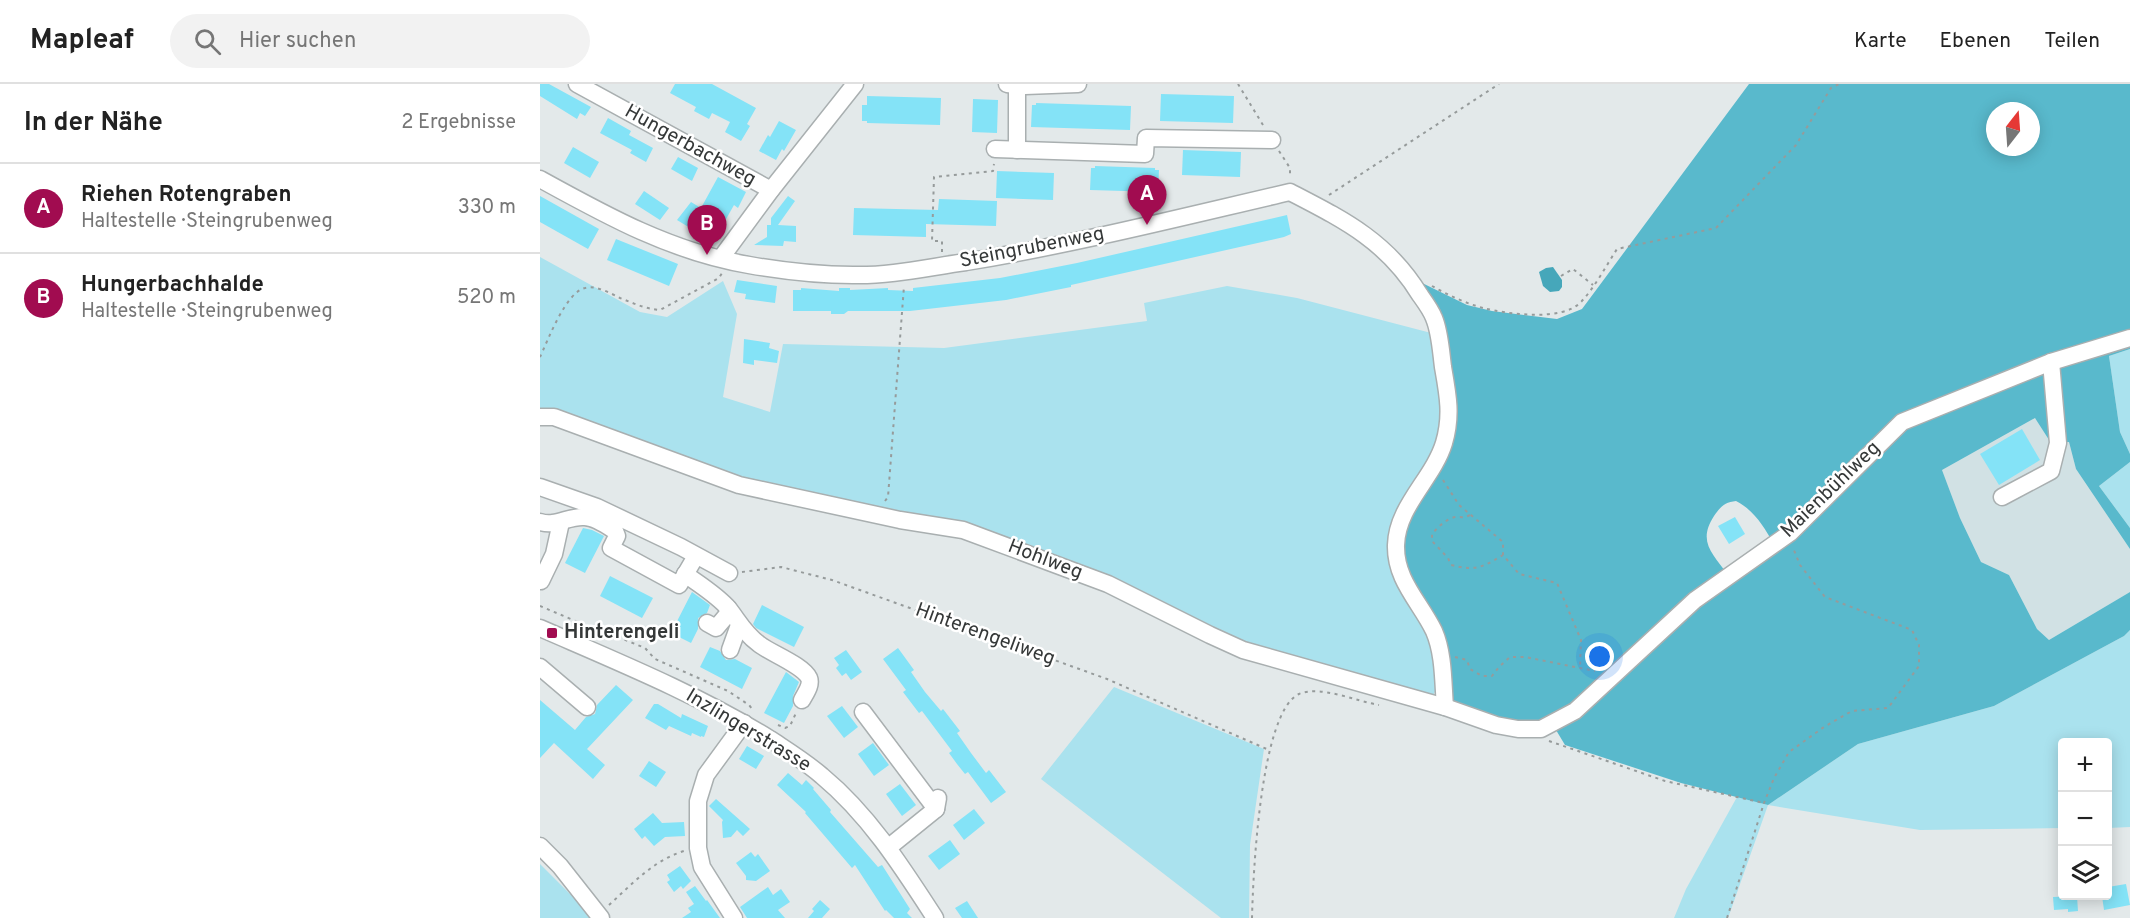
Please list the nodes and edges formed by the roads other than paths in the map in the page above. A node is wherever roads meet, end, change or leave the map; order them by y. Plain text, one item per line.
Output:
1 (577, 84) edge
2 (855, 84) edge
3 (1078, 84) edge
4 (1012, 85) edge
5 (1272, 140) dead end
6 (995, 149) road end
7 (1017, 150) junction
8 (540, 179) edge
9 (771, 190) junction
10 (725, 260) junction
11 (2130, 338) edge
12 (2051, 362) junction
13 (540, 417) edge
14 (540, 487) edge
15 (2002, 497) dead end
16 (540, 522) edge
17 (561, 522) junction
18 (696, 556) junction
19 (729, 573) road end
20 (685, 574) junction
21 (541, 581) edge
22 (728, 608) junction
23 (707, 623) dead end
24 (739, 625) junction
25 (540, 628) edge
26 (730, 650) dead end
27 (540, 667) edge
28 (802, 700) road end
29 (587, 707) dead end
30 (1444, 708) junction
31 (863, 712) dead end
32 (751, 720) junction
33 (1541, 729) joint
34 (540, 846) edge
35 (889, 847) junction
36 (599, 916) edge
37 (734, 918) edge
38 (935, 918) edge

1 - 9 street, Hungerbachweg
2 - 9 street
3 - 4 street
4 - 7 street
5 - 7 street
6 - 7 street
8 - 10 street, Steingrubenweg
9 - 10 street
10 - 30 street, Steingrubenweg
11 - 12 street, Maienbühlweg
12 - 15 street
12 - 33 street, Maienbühlweg
13 - 30 street, Hohlweg
14 - 18 street
16 - 17 street
17 - 20 street
17 - 21 street
18 - 19 street
18 - 20 street
20 - 22 street
22 - 23 street
22 - 24 street
24 - 26 street
24 - 28 street
25 - 32 street, Inzlingerstrasse
27 - 29 street
30 - 33 street, Hohlweg
31 - 35 street
32 - 35 street, Inzlingerstrasse
32 - 37 street
34 - 36 street
35 - 38 street, Inzlingerstrasse

